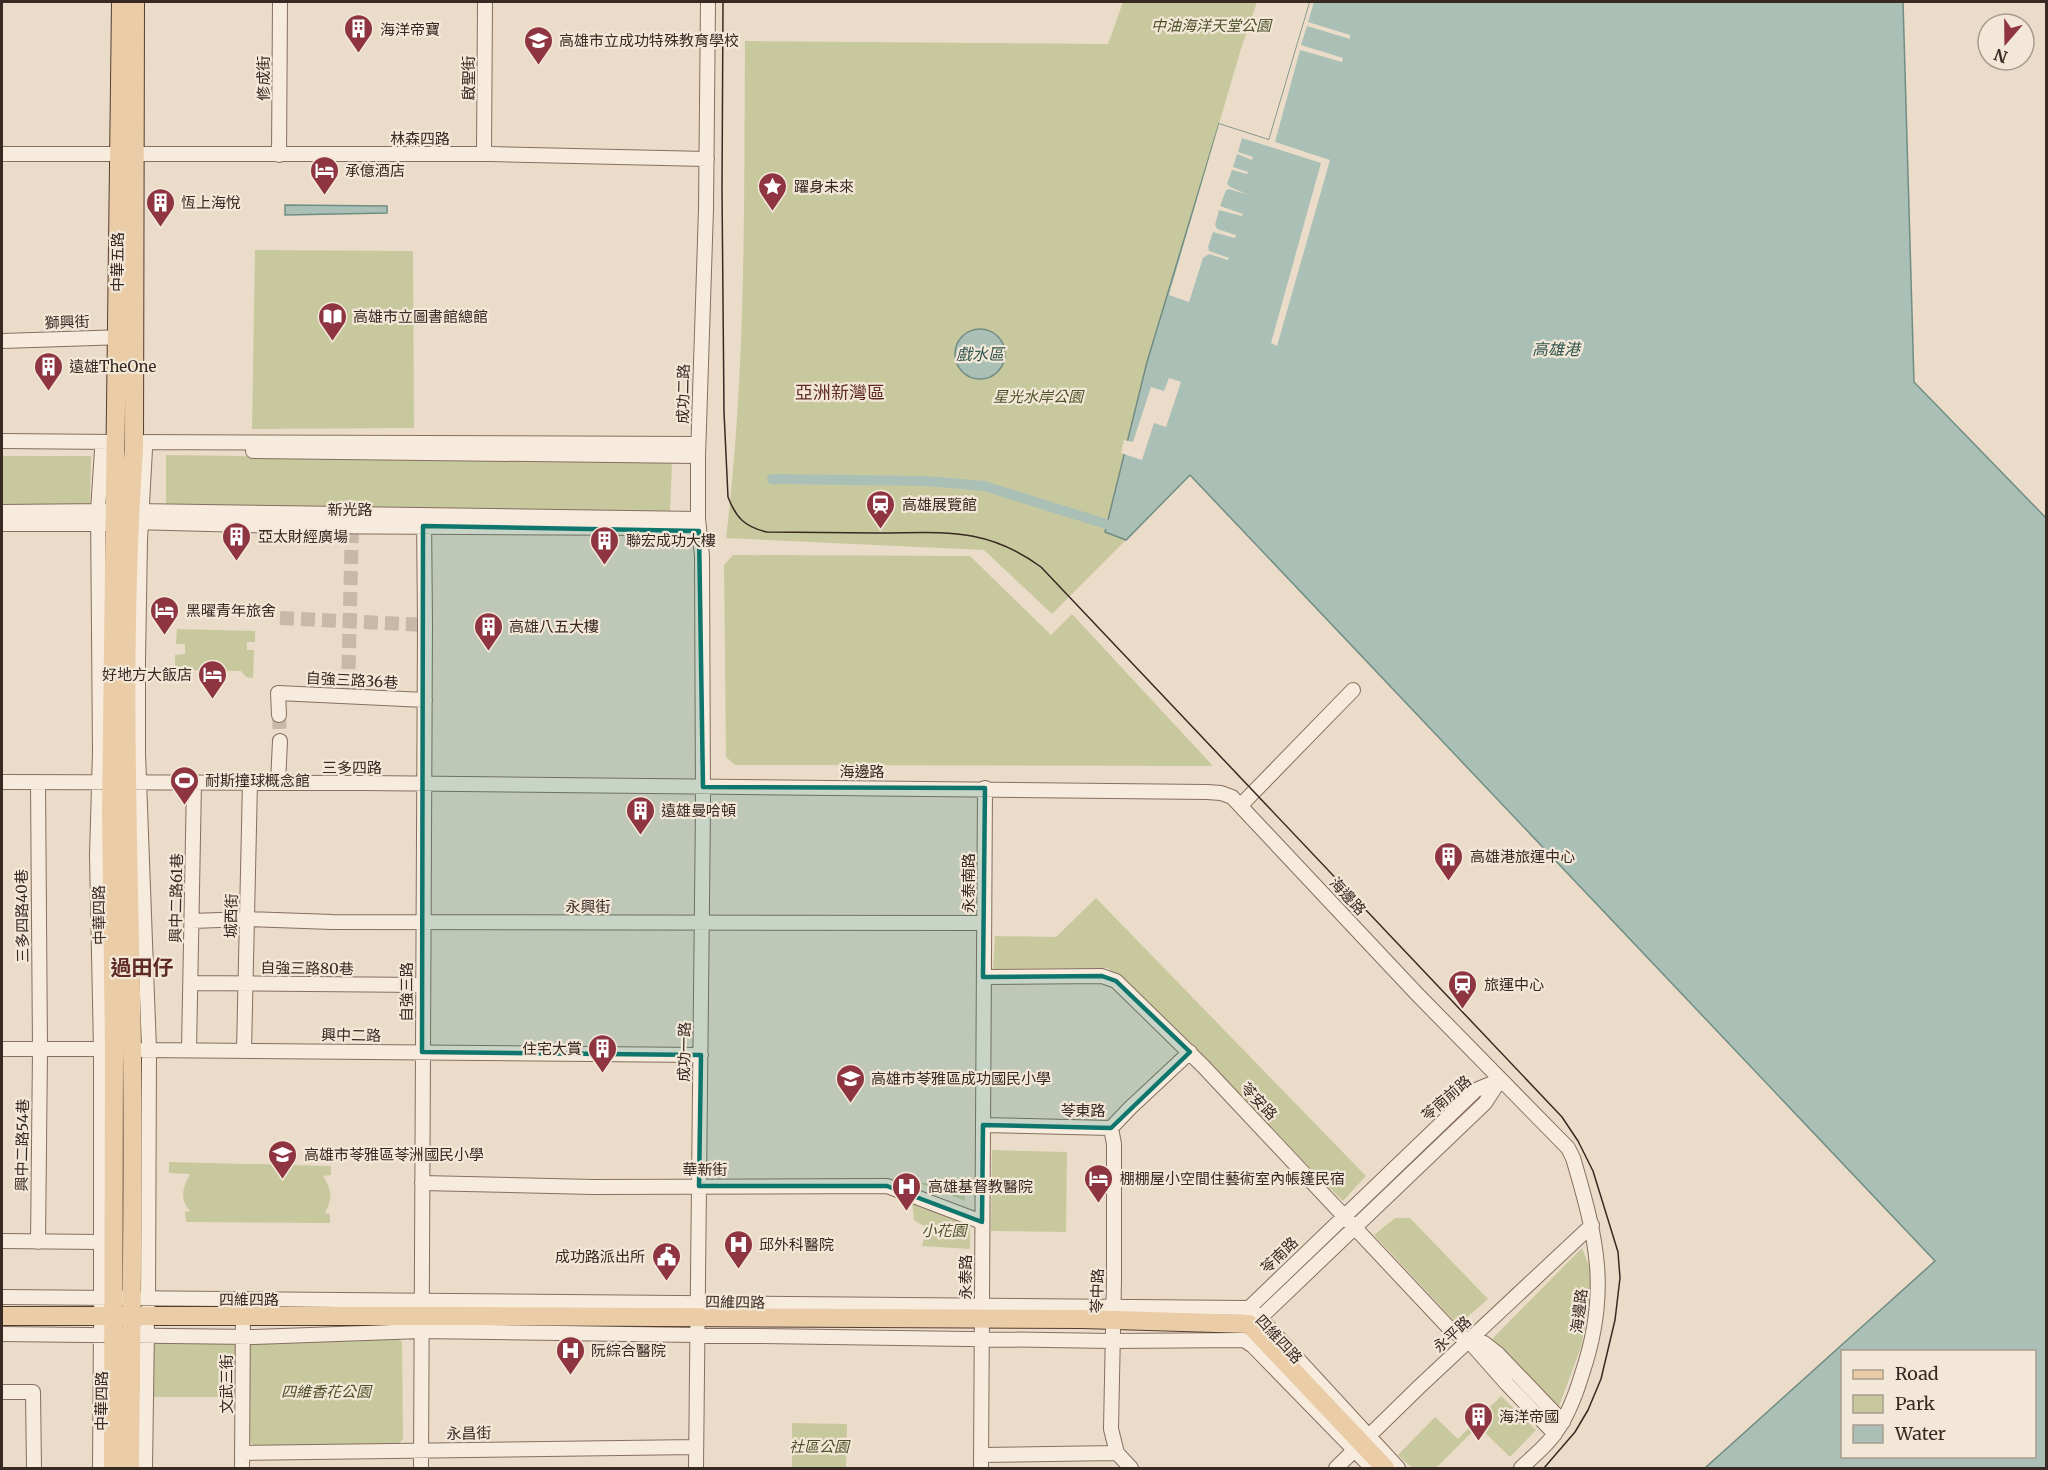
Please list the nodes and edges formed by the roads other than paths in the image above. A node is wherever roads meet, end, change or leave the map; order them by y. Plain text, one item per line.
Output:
1 (121, 2) edge
2 (135, 2) edge
3 (280, 2) edge
4 (485, 2) edge
5 (708, 2) edge
6 (2, 154) edge
7 (484, 154) junction
8 (125, 155) junction
9 (279, 155) junction
10 (707, 159) junction
11 (125, 337) junction
12 (2, 341) edge
13 (2, 441) edge
14 (125, 447) junction
15 (2, 449) edge
16 (698, 450) junction
17 (2, 512) edge
18 (121, 517) junction
19 (424, 520) junction
20 (2, 524) edge
21 (699, 525) junction
22 (1353, 690) dead end
23 (424, 700) junction
24 (279, 715) tunnel mouth
25 (280, 741) tunnel mouth
26 (2, 782) edge
27 (38, 782) junction
28 (119, 783) junction
29 (194, 783) junction
30 (250, 783) junction
31 (278, 783) junction
32 (423, 784) junction
33 (703, 787) junction
34 (985, 789) junction
35 (1241, 805) junction
36 (247, 919) junction
37 (192, 921) junction
38 (423, 921) junction
39 (702, 922) junction
40 (984, 923) junction
41 (984, 977) junction
42 (191, 983) junction
43 (246, 983) junction
44 (422, 985) junction
45 (2, 1049) edge
46 (40, 1050) junction
47 (124, 1050) junction
48 (189, 1050) junction
49 (244, 1051) junction
50 (422, 1052) junction
51 (1190, 1052) junction
52 (701, 1055) junction
53 (1500, 1080) junction
54 (983, 1125) junction
55 (1111, 1128) junction
56 (422, 1183) junction
57 (699, 1186) junction
58 (1343, 1215) junction
59 (982, 1222) junction
60 (1592, 1225) junction
61 (1354, 1227) junction
62 (2, 1241) edge
63 (38, 1242) junction
64 (101, 1242) junction
65 (2, 1297) edge
66 (123, 1307) junction
67 (243, 1308) junction
68 (1113, 1312) junction
69 (2, 1316) edge
70 (421, 1316) junction
71 (698, 1318) junction
72 (981, 1321) junction
73 (1250, 1322) junction
74 (2, 1334) edge
75 (123, 1336) junction
76 (242, 1338) junction
77 (1112, 1341) junction
78 (1469, 1341) junction
79 (2, 1392) edge
80 (1563, 1422) junction
81 (1555, 1434) junction
82 (1362, 1443) junction
83 (696, 1447) junction
84 (421, 1450) junction
85 (1117, 1452) junction
86 (242, 1453) junction
87 (981, 1462) edge
88 (34, 1468) edge
89 (100, 1468) edge
90 (113, 1468) edge
91 (130, 1468) edge
92 (145, 1468) edge
93 (242, 1468) edge
94 (421, 1468) edge
95 (696, 1468) edge
96 (1131, 1468) edge
97 (1336, 1468) edge
98 (1372, 1468) edge
99 (1385, 1468) edge
100 (1398, 1468) edge
101 (1521, 1468) edge

1 - 8 main road, 中華五路
2 - 8 main road, 中華五路
3 - 9 street, 修成街
4 - 7 street, 啟聖街
5 - 10 street, 成功二路
6 - 8 street, 林森四路
7 - 9 street, 林森四路
7 - 10 street, 林森四路
8 - 9 street, 林森四路
8 - 11 main road, 中華五路
10 - 16 street, 成功二路
11 - 12 street, 獅興街
11 - 14 main road, 中華五路
13 - 14 street
14 - 15 street
14 - 16 street
14 - 18 main road, 中華五路
14 - 18 street, 中華四路
16 - 21 street, 成功二路
17 - 18 street, 新光路
18 - 19 street, 新光路
18 - 20 street, 新光路
18 - 28 main road, 中華四路
18 - 28 street, 中華四路
19 - 21 street, 新光路
19 - 23 street, 自強三路
21 - 33 street, 成功二路
22 - 35 street
23 - 24 street, 自強三路36巷
23 - 32 street, 自強三路
25 - 31 street
26 - 27 street, 三多四路
27 - 28 street, 三多四路
27 - 46 street, 三多四路40巷
28 - 29 street, 三多四路
28 - 47 main road, 中華四路
28 - 47 street, 中華四路
29 - 30 street, 三多四路
29 - 37 street, 興中二路61巷
30 - 31 street, 三多四路
30 - 36 street, 城西街
31 - 32 street, 三多四路
32 - 33 street, 三多四路
32 - 38 street, 自強三路
33 - 34 street, 海邊路
33 - 39 street, 成功一路
34 - 35 street, 海邊路
34 - 40 street, 永泰南路
35 - 53 street, 海邊路
36 - 37 street, 永興街
36 - 38 street, 永興街
36 - 43 street, 城西街
37 - 42 street, 興中二路61巷
38 - 39 street, 永興街
38 - 44 street, 自強三路
39 - 40 street, 永興街
39 - 52 street, 成功一路
40 - 41 street, 永泰南路
41 - 51 street, 苓安路
41 - 54 street, 永泰路
42 - 43 street, 自強三路80巷
42 - 48 street, 興中二路61巷
43 - 44 street, 自強三路80巷
43 - 49 street, 城西街
44 - 50 street, 自強三路
45 - 46 street, 興中二路
46 - 47 street, 興中二路
46 - 63 street, 興中二路54巷
47 - 48 street, 興中二路
47 - 64 street, 中華四路
47 - 66 main road, 中華四路
48 - 49 street, 興中二路
49 - 50 street, 興中二路
50 - 52 street, 興中二路
50 - 56 street, 自強三路
51 - 55 street, 苓東路
51 - 58 street, 苓安路
52 - 57 street, 成功一路
53 - 58 street, 苓南前路
53 - 60 street, 海邊路
53 - 61 street, 苓南前路
54 - 55 street, 苓東路
54 - 59 street, 永泰路
55 - 68 street, 苓中路
56 - 57 street, 華新街
56 - 70 street, 自強三路
57 - 59 street, 華新街
57 - 71 street, 成功一路
58 - 61 street, 苓安路
58 - 73 street, 苓南路
59 - 72 street, 永泰路
60 - 78 street, 永平路
60 - 80 street, 海邊路
61 - 73 street, 苓南路
61 - 78 street, 苓安路
62 - 63 street
63 - 64 street
64 - 66 street, 中華四路
65 - 66 street, 四維四路
66 - 67 main road, 四維四路
66 - 69 main road, 四維四路
66 - 75 main road, 中華四路
66 - 75 street, 中華四路
67 - 70 main road, 四維四路
67 - 76 street, 文武三街
68 - 72 main road, 四維四路
68 - 73 main road, 四維四路
68 - 77 street, 苓中路
70 - 71 main road, 四維四路
70 - 76 street, 四維四路
70 - 84 street, 自強三路
71 - 72 main road, 四維四路
71 - 83 street, 成功一路
72 - 77 street, 四維四路
72 - 87 street, 永泰路
73 - 77 street, 四維四路
73 - 82 main road, 四維四路
74 - 75 street, 四維四路
75 - 76 street, 四維四路
75 - 89 street, 中華四路
75 - 90 main road, 中華四路
75 - 91 main road, 中華四路
75 - 92 street, 中華四路
76 - 86 street, 文武三街
77 - 85 street, 苓中路
78 - 80 street, 苓安路
78 - 81 street, 苓安路
78 - 82 street, 永平路
79 - 88 street
80 - 81 street, 海邊路
81 - 101 street, 海邊路
82 - 97 street, 永平路
82 - 98 street, 四維四路
82 - 99 main road, 四維四路
82 - 100 street, 四維四路
83 - 84 street, 永昌街
83 - 95 street, 成功一路
84 - 86 street, 永昌街
84 - 94 street, 自強三路
85 - 87 street
85 - 96 street, 苓中路
86 - 93 street, 文武三街

